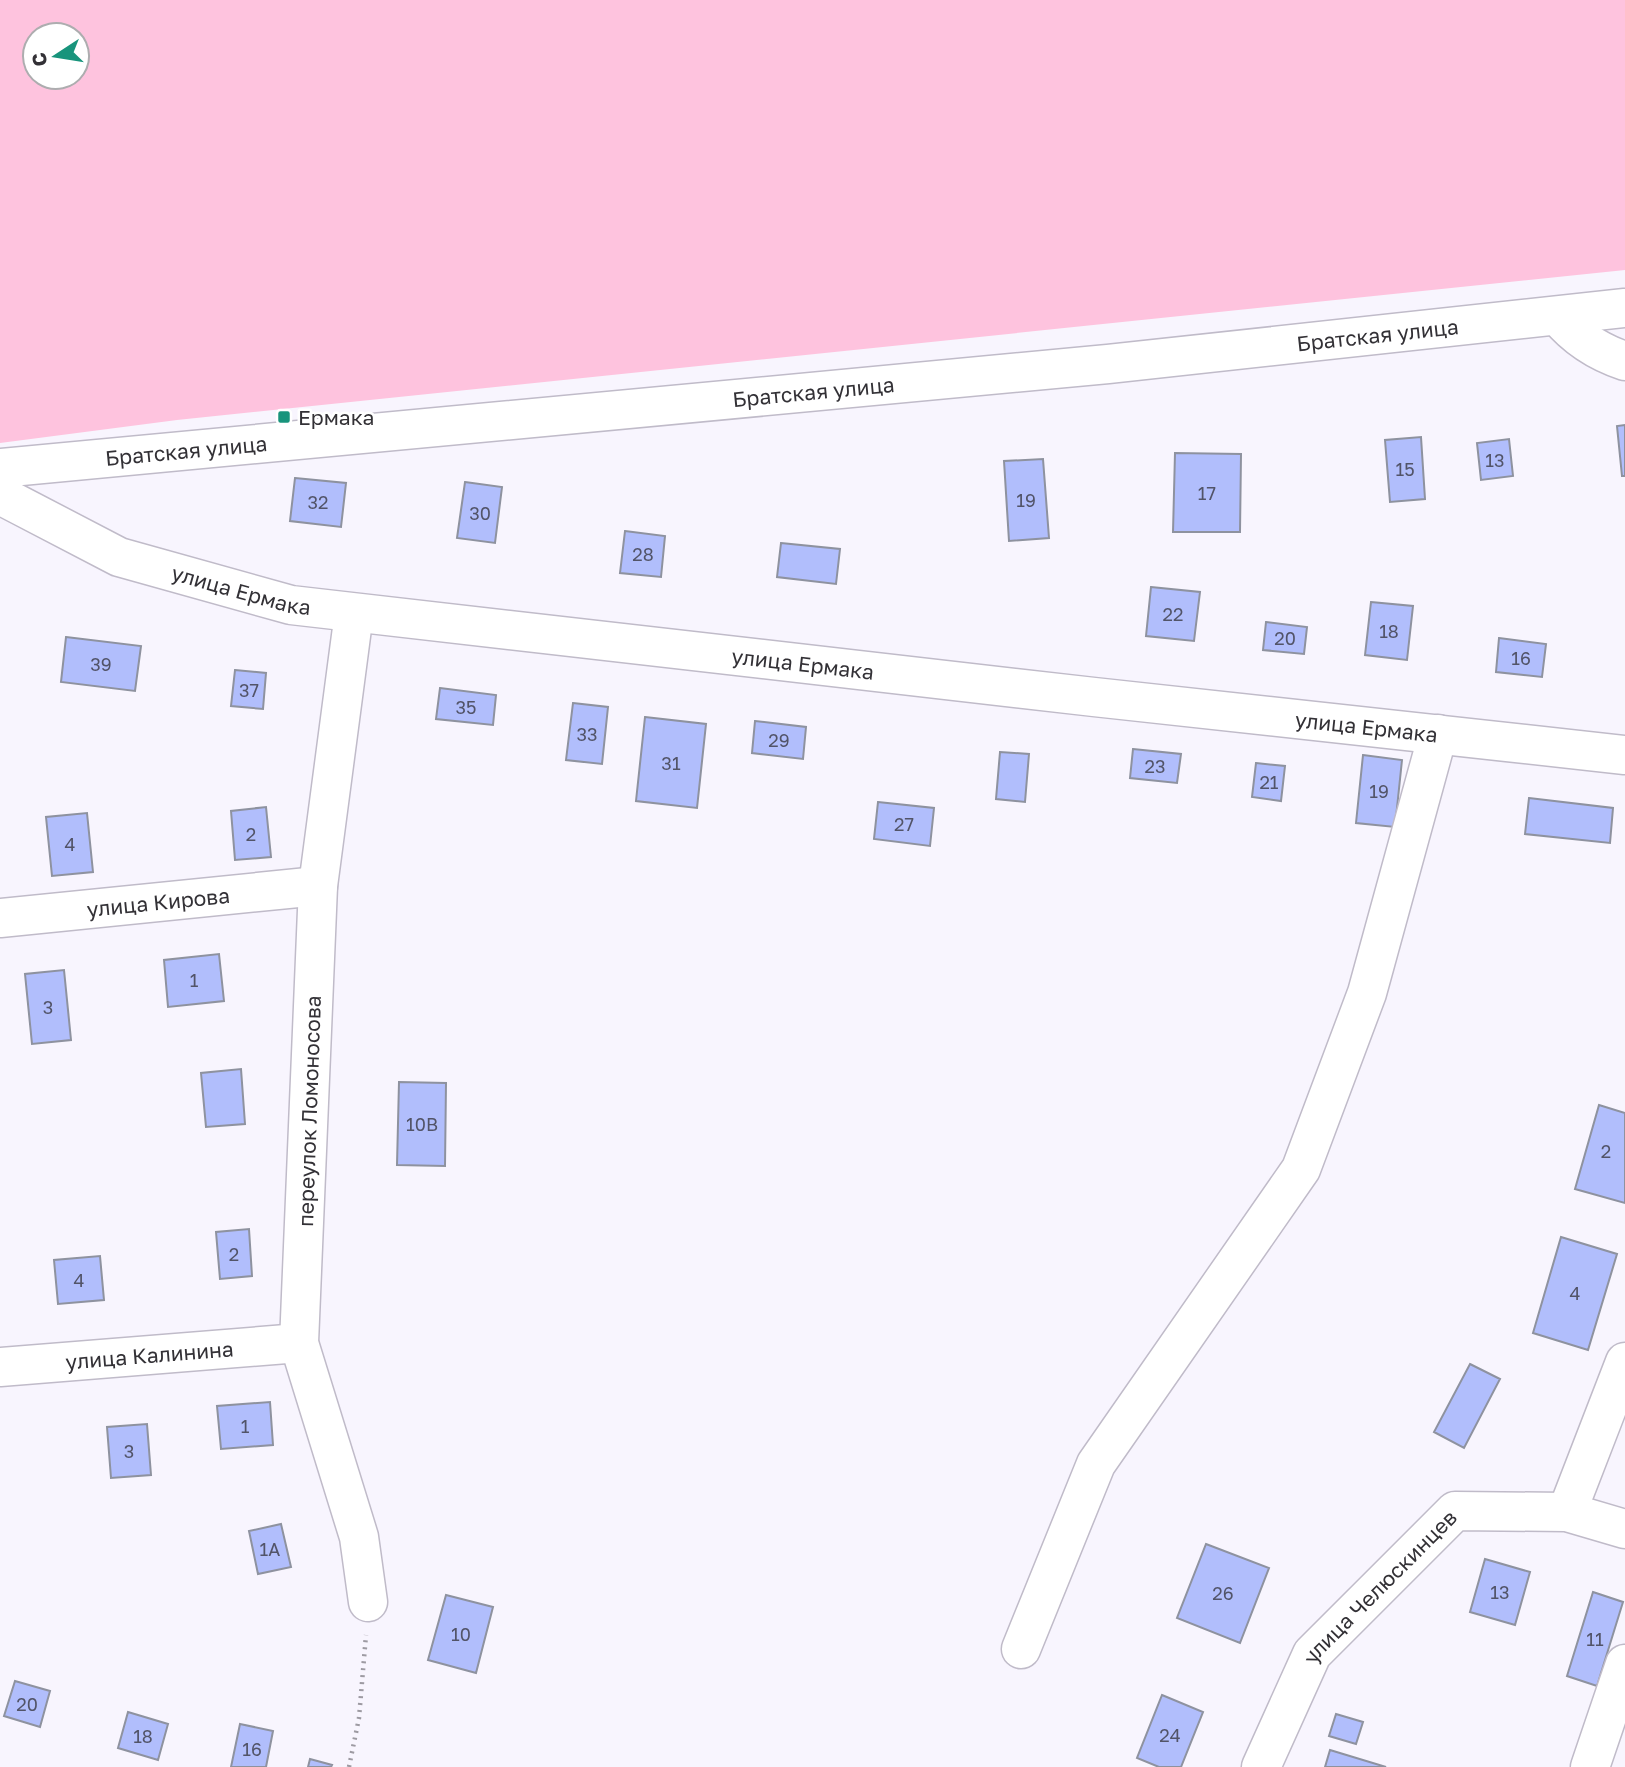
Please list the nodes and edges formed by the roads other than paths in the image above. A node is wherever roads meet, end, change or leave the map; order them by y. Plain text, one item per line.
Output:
1 (1625, 308) edge
2 (1558, 316) junction
3 (1625, 361) edge
4 (0, 468) edge
5 (0, 495) edge
6 (354, 612) junction
7 (1438, 734) junction
8 (1625, 755) edge
9 (318, 886) junction
10 (0, 918) edge
11 (299, 1343) junction
12 (1625, 1362) edge
13 (0, 1367) edge
14 (1567, 1512) junction
15 (1625, 1529) edge
16 (368, 1602) road end
17 (1021, 1649) dead end
18 (1625, 1664) edge
19 (1261, 1767) edge
20 (1590, 1767) edge

1 - 2 street, Братская улица
2 - 3 street
2 - 4 street, Братская улица
5 - 6 street, улица Ермака
6 - 7 street, улица Ермака
6 - 9 street, переулок Ломоносова
7 - 8 street, улица Ермака
7 - 17 street
9 - 10 street, улица Кирова
9 - 11 street, переулок Ломоносова
11 - 13 street, улица Калинина
11 - 16 street, переулок Ломоносова
12 - 14 street
14 - 15 street, улица Челюскинцев
14 - 19 street, улица Челюскинцев
18 - 20 street

